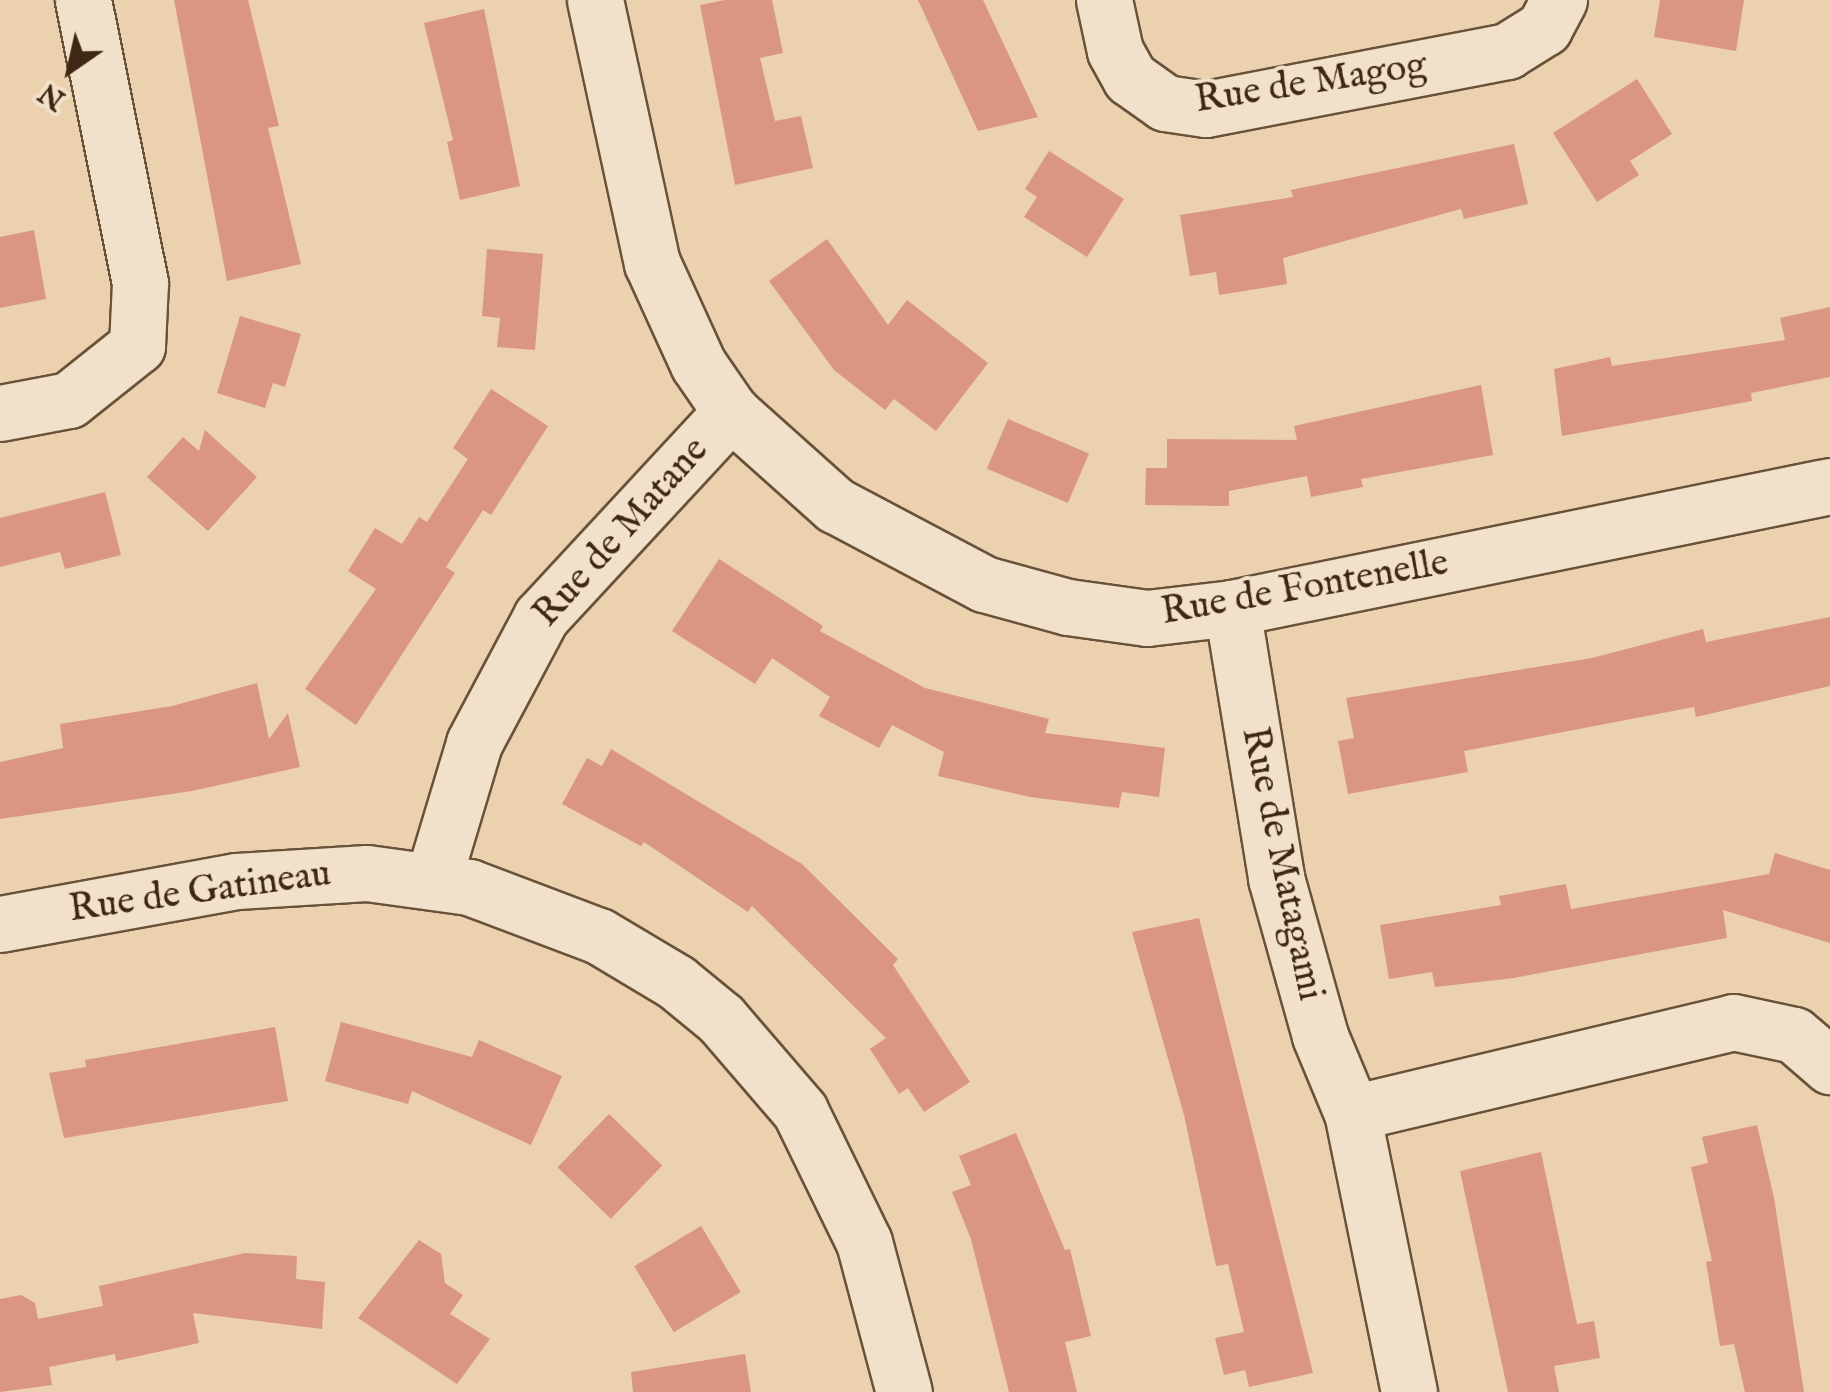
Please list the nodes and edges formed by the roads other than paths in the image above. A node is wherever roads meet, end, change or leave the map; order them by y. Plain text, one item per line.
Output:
1 (83, 0) edge
2 (595, 0) edge
3 (1104, 0) edge
4 (1559, 0) edge
5 (731, 412) junction
6 (0, 413) edge
7 (1830, 486) edge
8 (1232, 608) junction
9 (433, 880) junction
10 (0, 924) edge
11 (1830, 1066) edge
12 (1352, 1113) junction
13 (904, 1392) edge
14 (1409, 1392) edge

1 - 6 street
2 - 5 street, Rue de Fontenelle
3 - 4 street, Rue de Magog
5 - 8 street, Rue de Fontenelle
5 - 9 street, Rue de Matane
7 - 8 street, Rue de Fontenelle
8 - 12 street, Rue de Matagami
9 - 10 street, Rue de Gatineau
9 - 13 street, Rue de Gatineau
11 - 12 street
12 - 14 street, Rue de Matagami

